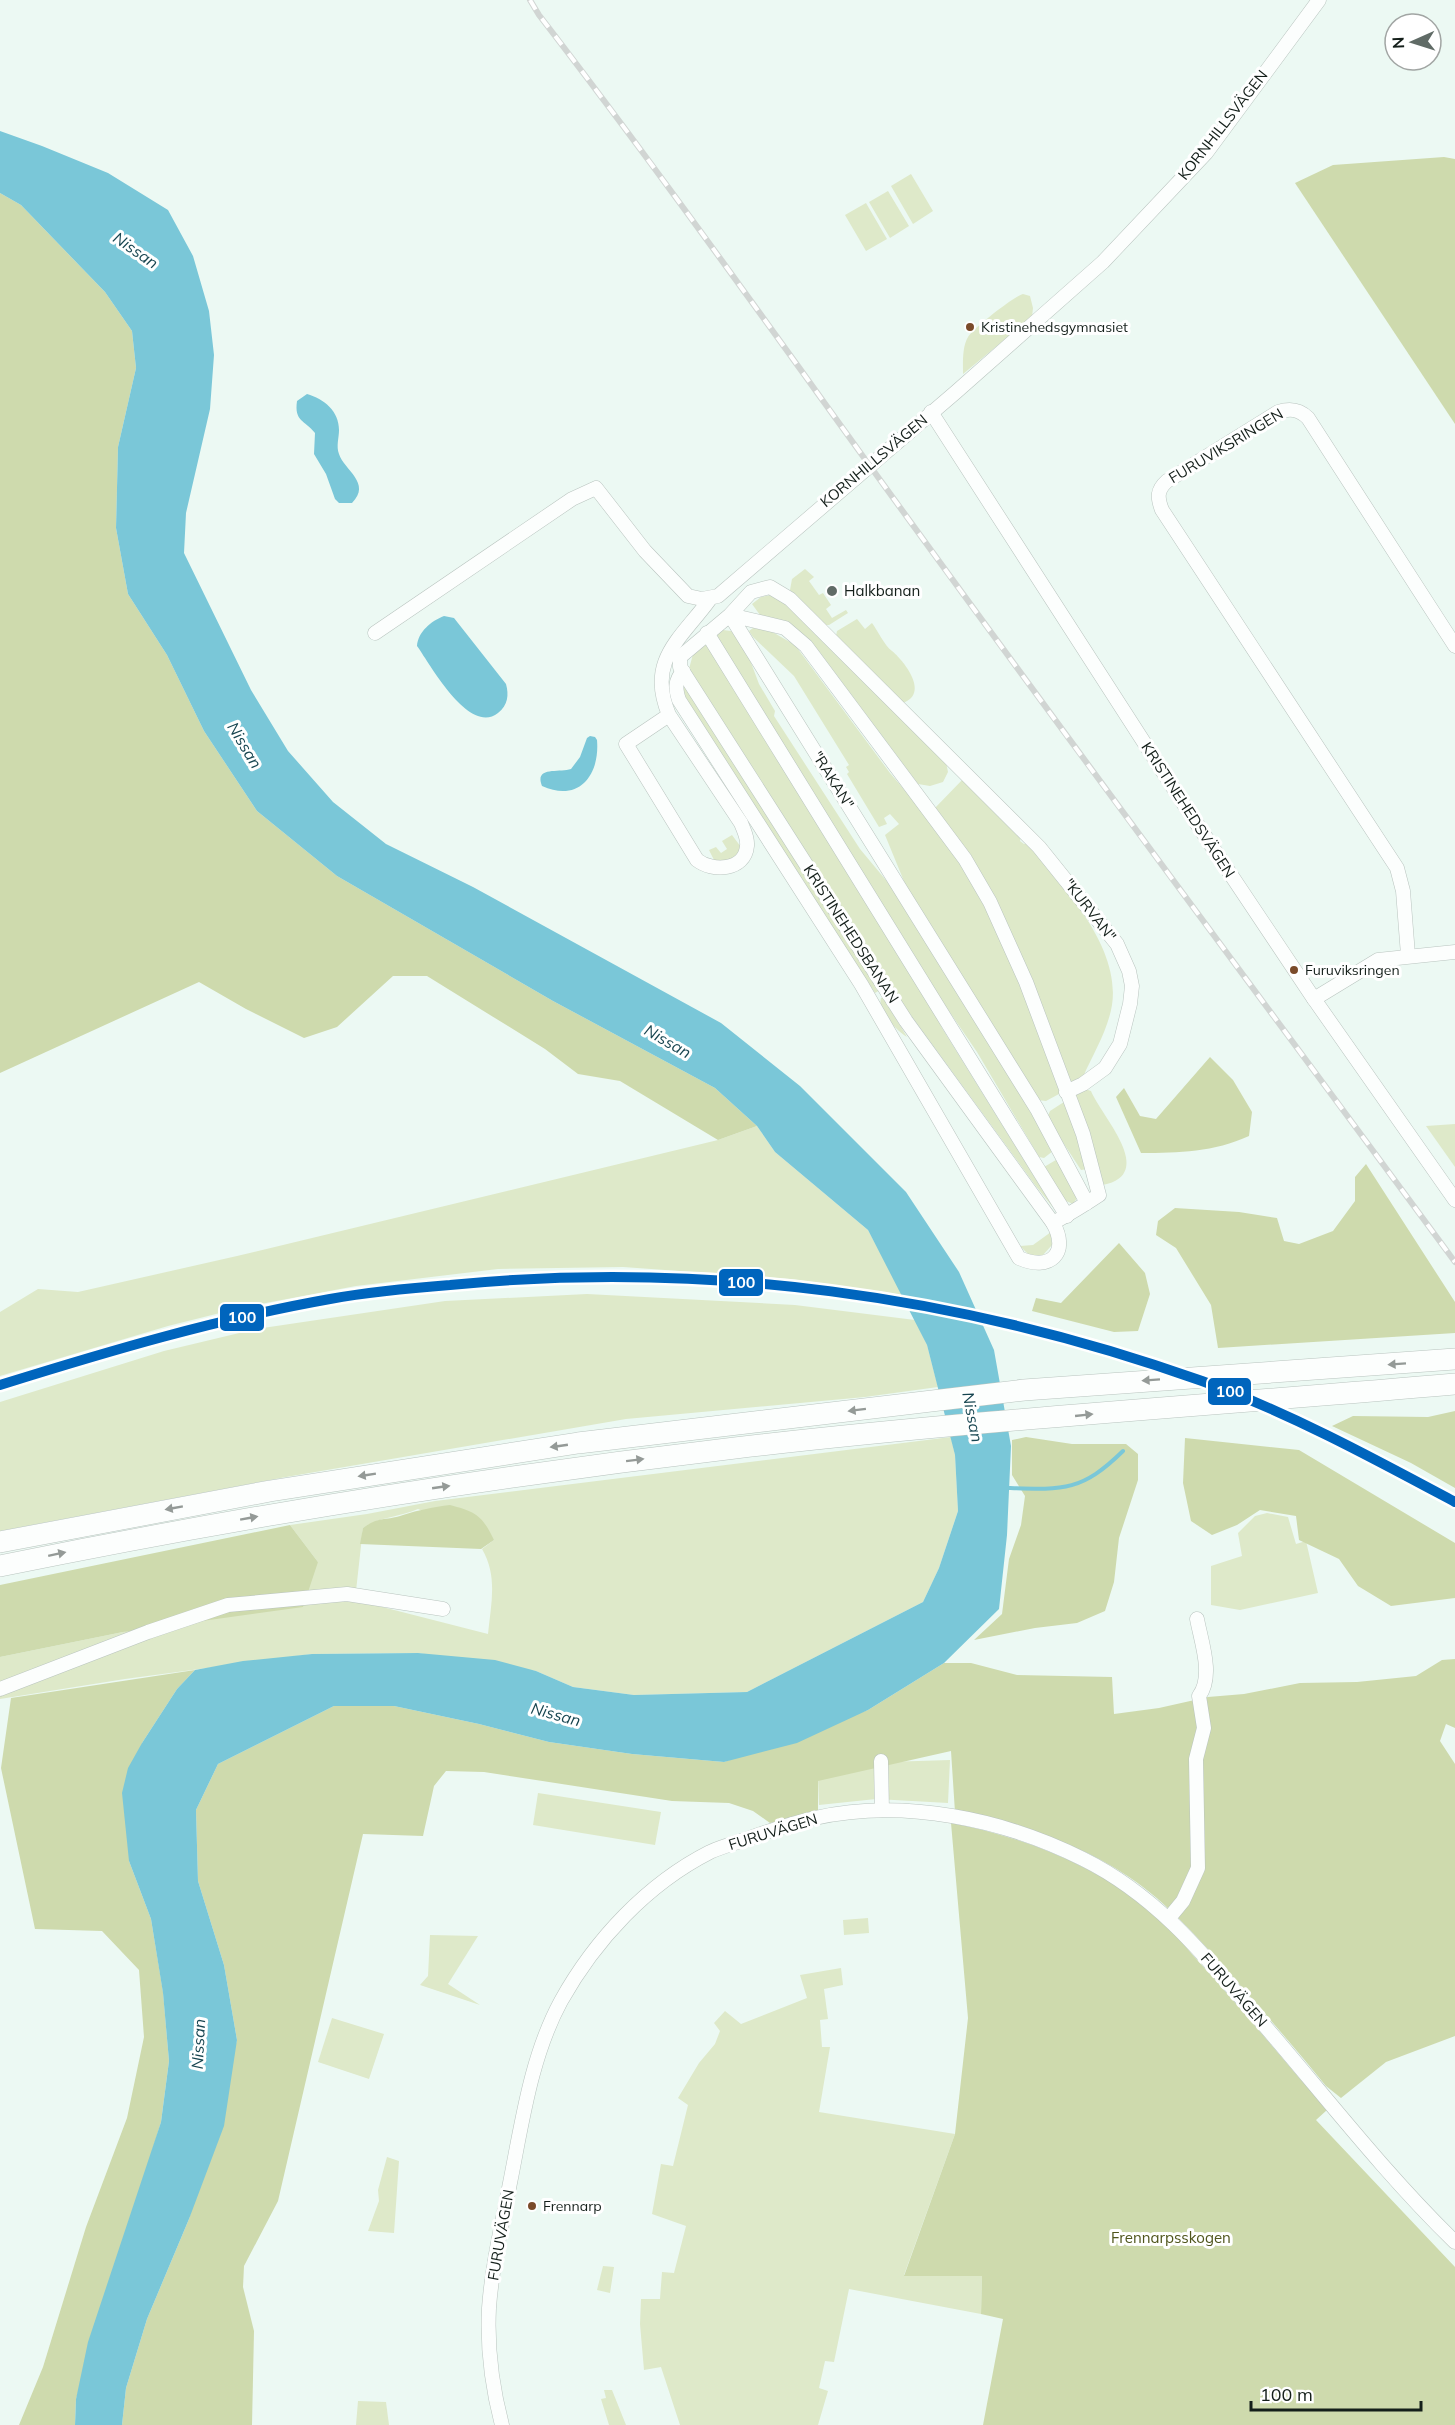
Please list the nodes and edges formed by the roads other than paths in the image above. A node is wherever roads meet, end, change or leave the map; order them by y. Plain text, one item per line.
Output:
1 (1319, 0) edge
2 (932, 412) junction
3 (710, 599) junction
4 (730, 615) junction
5 (375, 633) dead end
6 (707, 633) junction
7 (1455, 646) edge
8 (669, 653) junction
9 (682, 666) junction
10 (669, 715) junction
11 (1455, 952) edge
12 (1408, 956) junction
13 (1314, 999) junction
14 (1066, 1092) junction
15 (1455, 1200) edge
16 (1087, 1203) junction
17 (1067, 1216) junction
18 (1053, 1222) junction
19 (1455, 1359) edge
20 (1455, 1384) edge
21 (0, 1542) edge
22 (0, 1566) edge
23 (443, 1609) dead end
24 (1197, 1619) dead end
25 (0, 1689) edge
26 (880, 1761) dead end
27 (882, 1810) junction
28 (1169, 1918) junction
29 (1455, 2242) edge
30 (502, 2425) edge

1 - 2 street, KORNHILLSVÄGEN
2 - 3 street, KORNHILLSVÄGEN
2 - 13 street, KRISTINEHEDSVÄGEN
3 - 5 street
3 - 8 street, KORNHILLSVÄGEN
4 - 6 street
4 - 14 street
4 - 14 street, "KURVAN"
4 - 16 street, "RAKAN"
6 - 9 street
6 - 17 street
7 - 12 street, FURUVIKSRINGEN
8 - 9 street, KRISTINEHEDSBANAN
8 - 10 street, KORNHILLSVÄGEN
9 - 18 street, KRISTINEHEDSBANAN
9 - 18 street
10 - 10 street, KORNHILLSVÄGEN
11 - 12 street
12 - 13 street
13 - 15 street, KRISTINEHEDSVÄGEN
14 - 16 street
16 - 17 street
17 - 18 street
19 -> 21 highway
22 -> 20 highway
23 - 25 street
24 - 28 street
26 - 27 street
27 - 28 street, FURUVÄGEN
27 - 30 street, FURUVÄGEN
28 - 29 street, FURUVÄGEN

